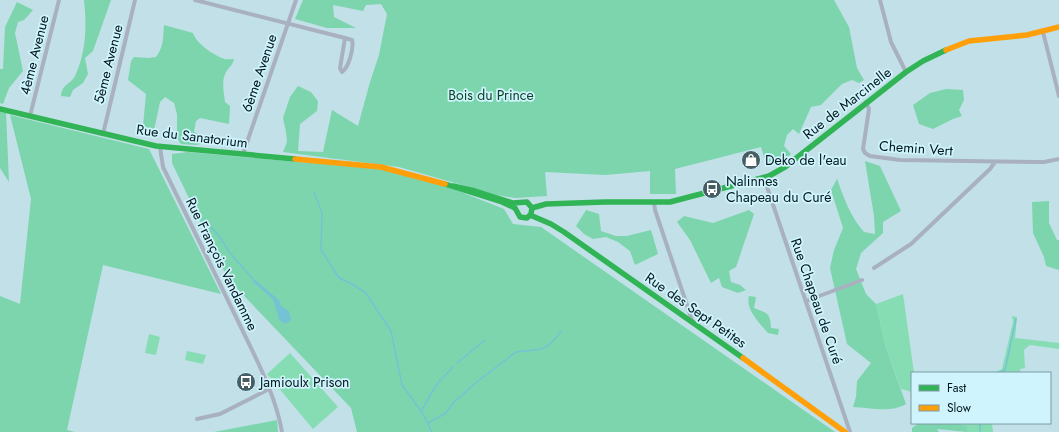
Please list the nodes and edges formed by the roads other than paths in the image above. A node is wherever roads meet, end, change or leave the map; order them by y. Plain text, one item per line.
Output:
1 (59, 0) edge
2 (135, 0) edge
3 (195, 0) edge
4 (296, 0) edge
5 (880, 0) edge
6 (289, 23) junction
7 (1059, 27) edge
8 (1043, 32) junction
9 (345, 38) junction
10 (906, 72) junction
11 (1059, 96) edge
12 (866, 102) junction
13 (0, 109) edge
14 (30, 116) junction
15 (103, 134) junction
16 (160, 147) junction
17 (243, 154) junction
18 (1059, 159) edge
19 (995, 162) junction
20 (764, 178) junction
21 (453, 186) junction
22 (654, 202) junction
23 (519, 203) junction
24 (532, 208) junction
25 (516, 210) junction
26 (530, 215) junction
27 (874, 268) dead end
28 (862, 280) dead end
29 (806, 301) junction
30 (694, 324) junction
31 (269, 389) junction
32 (197, 419) dead end
33 (282, 432) edge
34 (844, 432) edge
35 (850, 432) edge

1 - 14 street, 4ème Avenue
2 - 15 street, 5ème Avenue
3 - 6 street
4 - 6 street, 6ème Avenue
5 - 10 street
6 - 9 street
6 - 17 street, 6ème Avenue
7 - 8 street, Rue de Marcinelle
8 - 10 street, Rue de Marcinelle
8 - 11 street
9 - 9 street
10 - 12 street, Rue de Marcinelle
12 - 19 street, Chemin Vert
12 - 20 street, Rue de Marcinelle
13 - 14 street, Rue du Sanatorium
14 - 15 street, Rue du Sanatorium
15 - 16 street, Rue du Sanatorium
16 - 17 street, Rue du Sanatorium
16 - 31 street, Rue François Vandamme
17 - 21 street, Rue du Sanatorium
18 - 19 street, Chemin Vert
19 - 27 street
20 - 22 street, Rue de Marcinelle
20 - 29 street, Rue Chapeau de Curé
21 - 23 street
21 - 25 street
22 - 24 street, Rue de Marcinelle
22 - 30 street
23 - 24 street
23 - 25 street
24 - 26 street
25 - 26 street
26 - 30 street, Rue des Sept Petites
28 - 29 street
29 - 35 street, Rue Chapeau de Curé
30 - 34 street, Rue des Sept Petites
31 - 32 street
31 - 33 street, Rue François Vandamme

